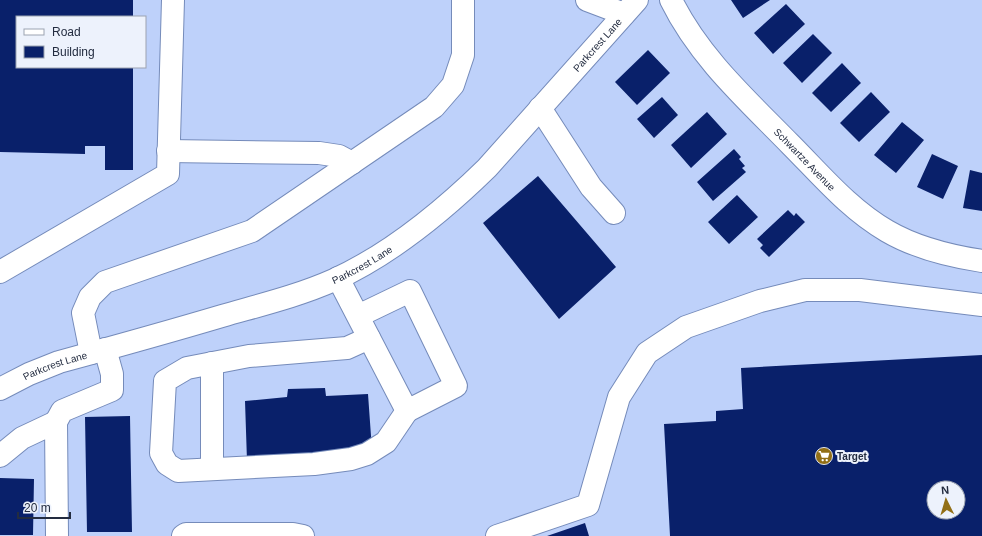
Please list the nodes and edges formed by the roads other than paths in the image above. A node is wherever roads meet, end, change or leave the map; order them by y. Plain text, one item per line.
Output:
1 (173, 0) edge
2 (463, 0) edge
3 (587, 0) edge
4 (671, 0) edge
5 (631, 7) edge
6 (540, 108) junction
7 (168, 150) junction
8 (352, 163) junction
9 (614, 213) dead end
10 (982, 262) edge
11 (0, 272) edge
12 (338, 278) junction
13 (982, 305) edge
14 (358, 316) junction
15 (369, 338) junction
16 (98, 351) junction
17 (212, 363) junction
18 (0, 389) edge
19 (407, 411) junction
20 (56, 422) junction
21 (1, 452) edge
22 (212, 469) junction
23 (56, 536) edge
24 (183, 536) edge
25 (303, 536) edge
26 (497, 536) edge

1 - 7 street
2 - 8 street
3 - 5 street
4 - 10 street, Schwartze Avenue
5 - 6 street, Parkcrest Lane
6 - 9 street
6 - 12 street, Parkcrest Lane
7 - 8 street
7 - 11 street
8 - 16 street
12 - 14 street
12 - 16 street, Parkcrest Lane
13 - 26 street
14 - 15 street
14 - 19 street
15 - 17 street
15 - 19 street
16 - 18 street, Parkcrest Lane
16 - 20 street
17 - 22 street
17 - 22 street
19 - 22 street
20 - 21 street
20 - 23 street
24 - 25 street

